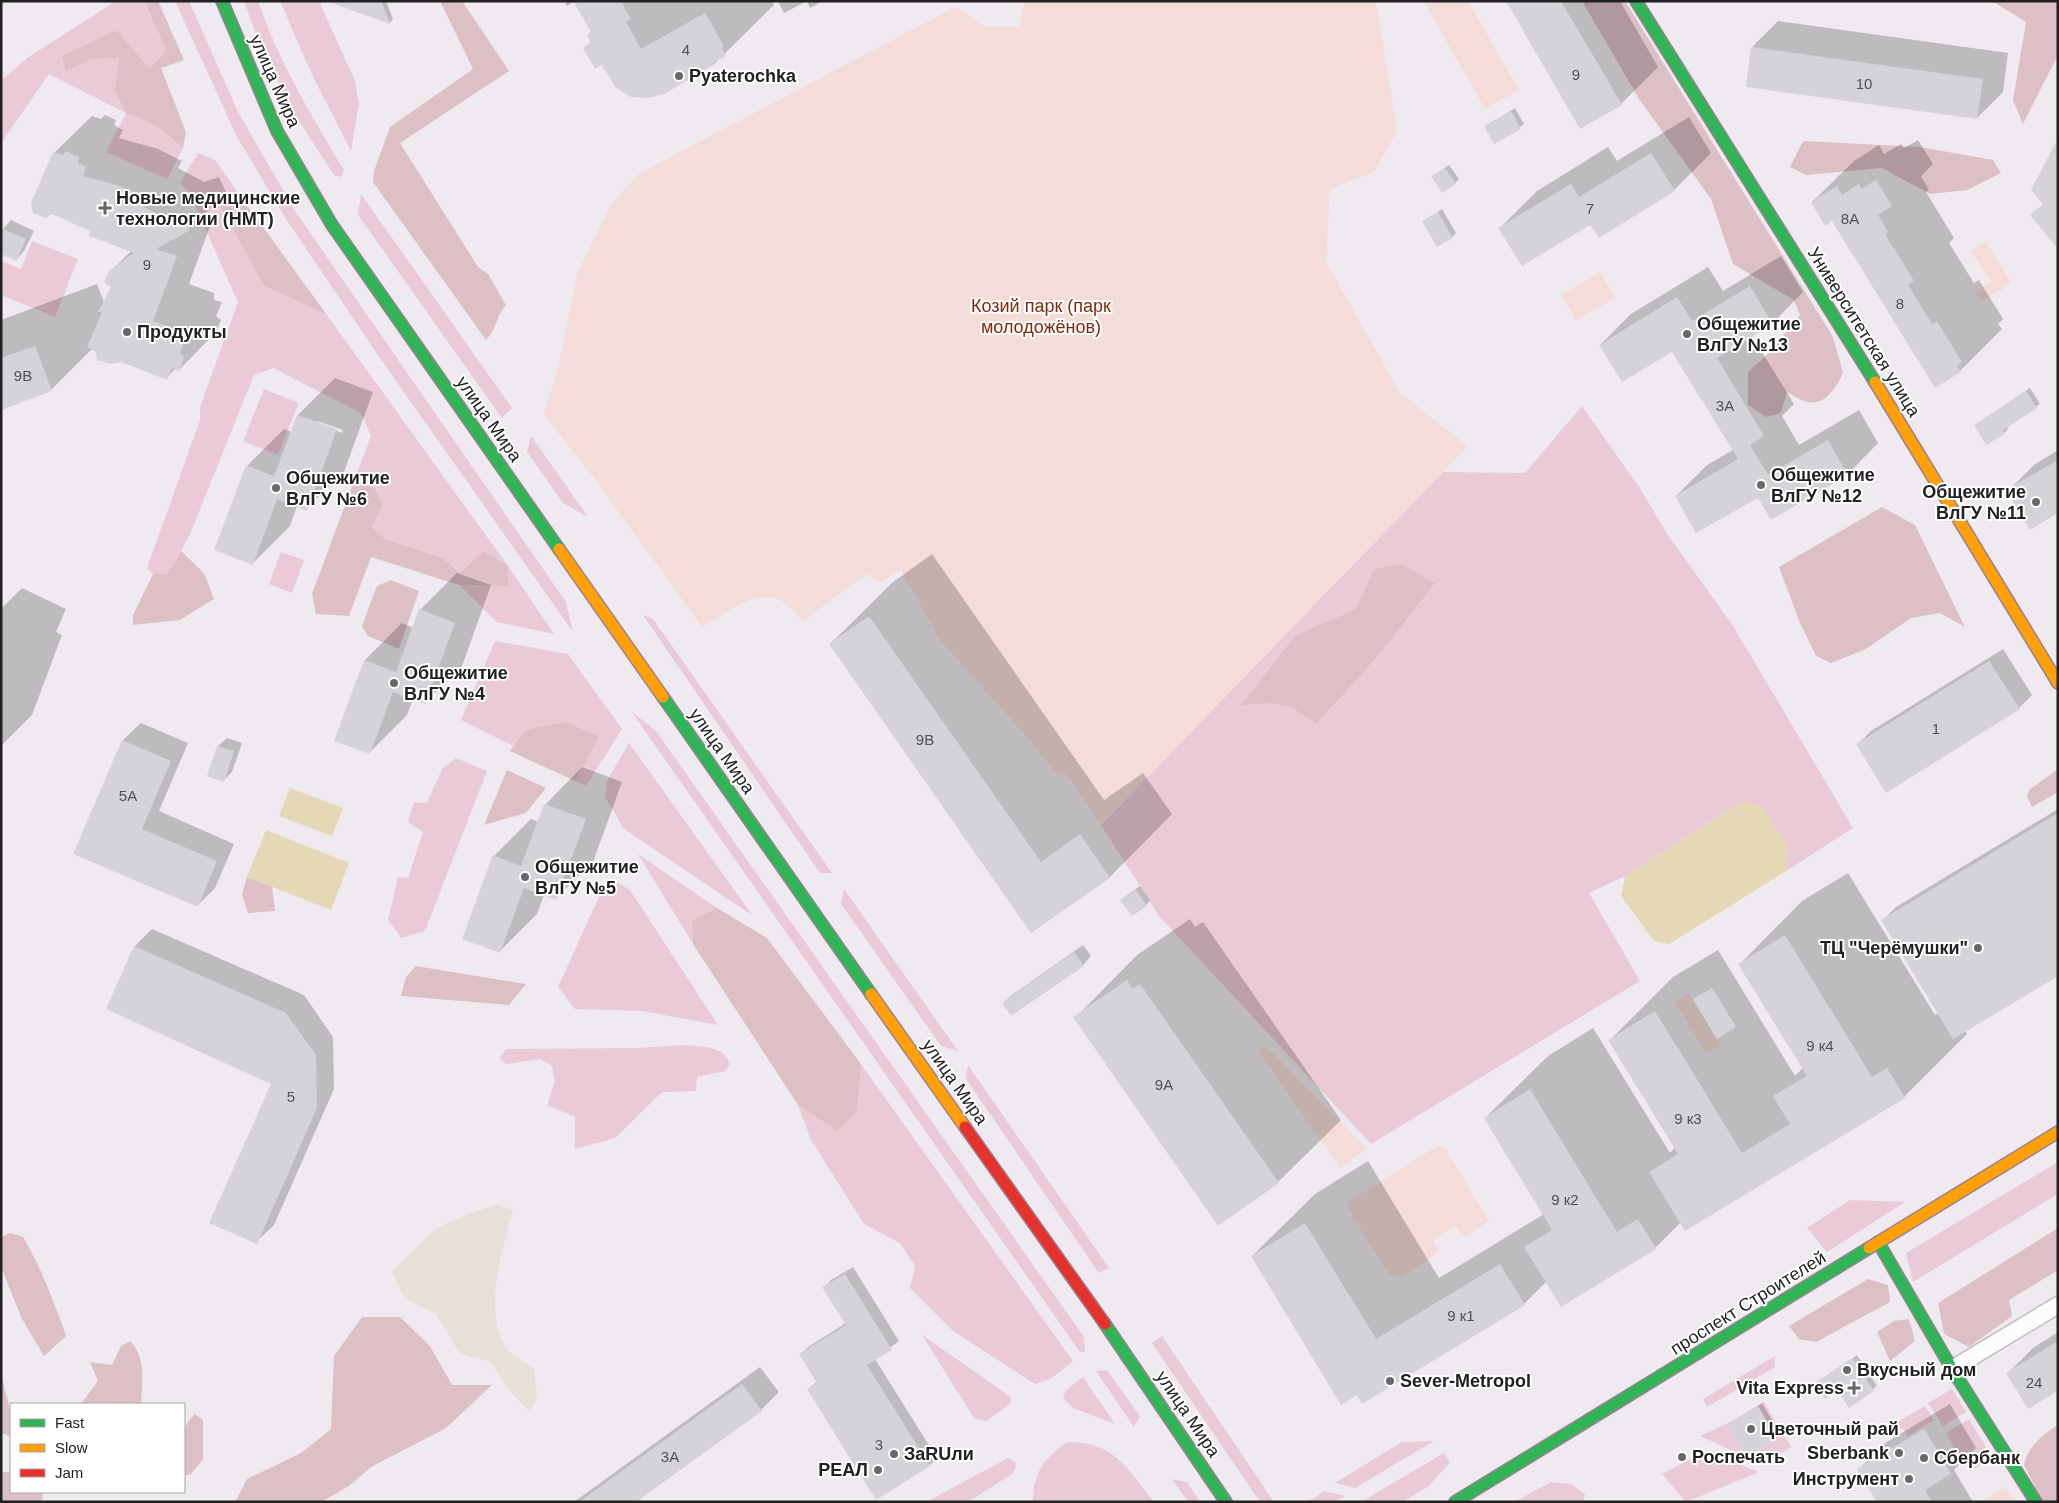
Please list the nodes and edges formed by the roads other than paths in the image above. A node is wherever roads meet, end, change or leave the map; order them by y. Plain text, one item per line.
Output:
1 (222, 1) edge
2 (1636, 1) edge
3 (2058, 683) edge
4 (2058, 1132) edge
5 (1878, 1242) junction
6 (2058, 1305) edge
7 (1952, 1369) junction
8 (1226, 1502) edge
9 (1455, 1502) edge
10 (2036, 1502) edge

1 - 8 main road, улица Мира
2 - 3 main road, Университетская улица
4 - 5 main road, проспект Строителей
5 - 7 main road
5 - 9 main road, проспект Строителей
6 - 7 street
7 - 10 main road

